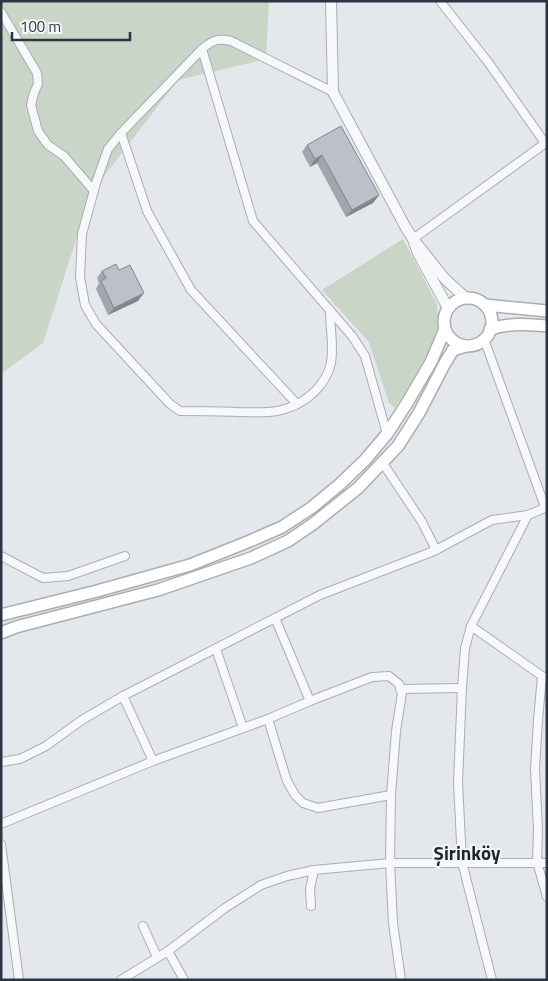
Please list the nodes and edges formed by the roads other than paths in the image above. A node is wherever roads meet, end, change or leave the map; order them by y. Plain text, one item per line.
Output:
1 (331, 1) edge
2 (440, 1) edge
3 (1, 12) edge
4 (202, 49) junction
5 (333, 92) junction
6 (121, 133) junction
7 (546, 143) edge
8 (94, 191) junction
9 (414, 239) junction
10 (466, 298) junction
11 (485, 305) junction
12 (448, 308) junction
13 (330, 310) junction
14 (547, 311) edge
15 (547, 326) edge
16 (445, 329) junction
17 (490, 329) junction
18 (484, 339) junction
19 (466, 346) junction
20 (296, 404) junction
21 (387, 434) junction
22 (382, 462) junction
23 (546, 507) edge
24 (528, 515) junction
25 (436, 550) junction
26 (1, 556) edge
27 (125, 556) dead end
28 (1, 615) edge
29 (276, 618) junction
30 (470, 626) junction
31 (1, 633) edge
32 (216, 649) junction
33 (545, 678) edge
34 (462, 688) junction
35 (400, 689) junction
36 (123, 696) junction
37 (310, 701) junction
38 (268, 719) junction
39 (243, 728) junction
40 (153, 761) junction
41 (1, 762) edge
42 (391, 795) junction
43 (1, 824) edge
44 (1, 844) edge
45 (462, 862) junction
46 (537, 862) junction
47 (390, 863) junction
48 (547, 863) edge
49 (314, 870) junction
50 (547, 897) edge
51 (311, 906) dead end
52 (143, 926) dead end
53 (168, 951) junction
54 (157, 957) junction
55 (19, 980) edge
56 (121, 980) edge
57 (184, 980) edge
58 (400, 980) edge
59 (492, 980) edge

1 - 5 street
2 - 7 street
3 - 8 street
4 - 5 street
4 - 6 street
4 - 13 street
5 - 9 street
6 - 8 street
6 - 20 street
7 - 9 street
8 - 20 street
9 - 10 street
9 - 12 street
10 - 11 main road
10 - 12 main road
11 - 14 main road
11 - 17 main road
12 - 16 main road
13 - 20 street
13 - 21 street
15 - 17 main road
16 - 19 main road
16 - 21 main road
17 - 18 main road
18 - 19 main road
18 - 23 street
19 - 22 main road
21 - 28 main road
22 - 25 street
22 - 31 main road
23 - 24 street
24 - 25 street
24 - 30 street
25 - 29 street
26 - 27 street
29 - 32 street
29 - 37 street
30 - 33 street
30 - 34 street
32 - 36 street
32 - 39 street
33 - 46 street
34 - 35 street
34 - 45 street
35 - 37 street
35 - 42 street
36 - 40 street
36 - 41 street
37 - 38 street
38 - 39 street
38 - 42 street
39 - 40 street
40 - 43 street
42 - 47 street
44 - 55 street
45 - 46 street
45 - 47 street
45 - 59 street
46 - 48 street
46 - 50 street
47 - 49 street
47 - 58 street
49 - 51 street
49 - 53 street
52 - 54 street
53 - 54 street
53 - 57 street
54 - 56 street

